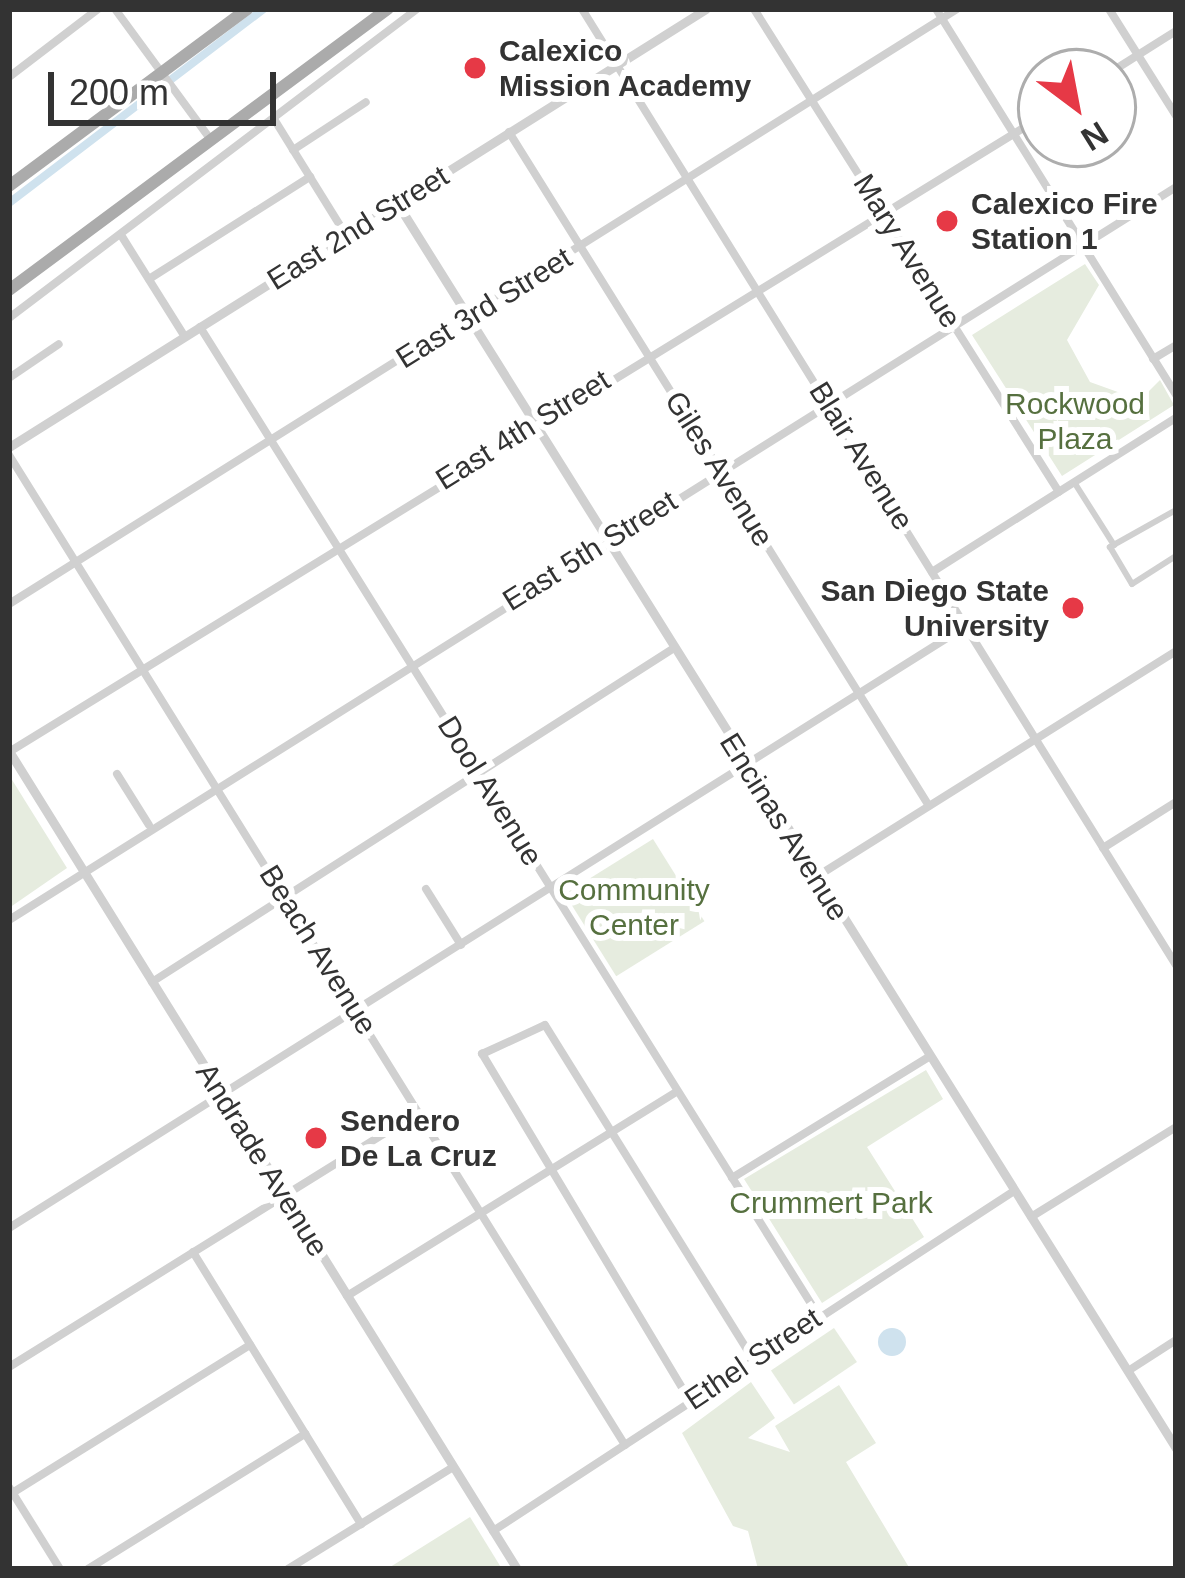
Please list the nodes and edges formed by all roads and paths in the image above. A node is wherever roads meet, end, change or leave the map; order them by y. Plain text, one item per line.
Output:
1 (98, 9) edge
2 (115, 9) edge
3 (247, 9) edge
4 (388, 9) edge
5 (417, 9) edge
6 (582, 9) edge
7 (706, 9) edge
8 (754, 9) edge
9 (936, 9) edge
10 (958, 9) edge
11 (1109, 9) edge
12 (942, 19) junction
13 (1176, 31) edge
14 (1133, 48) edge
15 (1137, 55) joint
16 (617, 65) junction
17 (161, 72) junction
18 (9, 77) edge
19 (813, 101) junction
20 (366, 102) dead end
21 (1176, 116) edge
22 (274, 119) junction
23 (509, 132) junction
24 (1017, 132) edge
25 (1013, 135) junction
26 (211, 140) junction
27 (293, 149) junction
28 (310, 177) junction
29 (689, 179) junction
30 (9, 186) edge
31 (1176, 187) edge
32 (397, 203) junction
33 (883, 214) junction
34 (121, 235) junction
35 (346, 235) junction
36 (1083, 246) junction
37 (580, 247) junction
38 (149, 280) junction
39 (11, 285) edge
40 (756, 286) junction
41 (9, 318) edge
42 (467, 319) junction
43 (954, 326) junction
44 (200, 327) junction
45 (184, 337) junction
46 (59, 344) dead end
47 (1176, 345) edge
48 (647, 353) junction
49 (1154, 359) junction
50 (9, 378) edge
51 (1176, 395) edge
52 (828, 402) junction
53 (1176, 418) edge
54 (534, 423) junction
55 (273, 440) junction
56 (9, 451) edge
57 (720, 470) junction
58 (1074, 482) junction
59 (1059, 492) junction
60 (1176, 510) edge
61 (606, 540) junction
62 (1114, 545) junction
63 (338, 547) junction
64 (1176, 556) edge
65 (76, 561) junction
66 (932, 572) junction
67 (9, 604) edge
68 (966, 626) junction
69 (674, 648) junction
70 (1176, 651) edge
71 (410, 662) junction
72 (143, 668) junction
73 (859, 694) junction
74 (1037, 738) junction
75 (9, 751) edge
76 (746, 766) junction
77 (480, 773) junction
78 (117, 774) dead end
79 (214, 784) junction
80 (1176, 802) edge
81 (929, 806) junction
82 (149, 826) junction
83 (1103, 848) junction
84 (82, 871) junction
85 (814, 878) junction
86 (426, 889) dead end
87 (551, 889) junction
88 (286, 898) junction
89 (9, 920) edge
90 (461, 946) junction
91 (1174, 959) edge
92 (151, 982) junction
93 (356, 1011) junction
94 (927, 1058) junction
95 (677, 1091) junction
96 (222, 1094) junction
97 (418, 1112) junction
98 (1176, 1127) edge
99 (611, 1132) junction
100 (548, 1172) junction
101 (732, 1178) junction
102 (1014, 1191) junction
103 (284, 1196) junction
104 (481, 1213) junction
105 (1031, 1217) junction
106 (9, 1228) edge
107 (193, 1252) junction
108 (347, 1296) junction
109 (818, 1316) junction
110 (1176, 1340) edge
111 (250, 1345) junction
112 (753, 1359) junction
113 (9, 1367) edge
114 (1128, 1370) junction
115 (690, 1401) junction
116 (305, 1434) junction
117 (625, 1445) junction
118 (1176, 1448) edge
119 (453, 1467) junction
120 (10, 1491) edge
121 (361, 1524) junction
122 (494, 1531) junction
123 (60, 1569) edge
124 (88, 1569) edge
125 (288, 1569) edge
126 (517, 1569) edge

1 - 18 street
2 - 17 street
3 - 17 main road
4 - 26 main road
5 - 22 street
6 - 16 street, Blair Avenue
7 - 16 street, East 2nd Street
8 - 19 street, Mary Avenue
9 - 12 street
10 - 12 street, East 3rd Street
11 - 14 street
12 - 19 street, East 3rd Street
12 - 25 street
13 - 15 street
15 - 21 street
16 - 23 street, East 2nd Street
16 - 29 street, Blair Avenue
17 - 26 street
17 - 30 main road
19 - 29 street, East 3rd Street
19 - 33 street, Mary Avenue
20 - 27 street
22 - 27 street
22 - 34 street
23 - 32 street, East 2nd Street
23 - 37 street, Giles Avenue
24 - 25 street, East 4th Street
25 - 33 street, East 4th Street
25 - 36 street
26 - 39 main road
27 - 28 street
28 - 35 street
28 - 38 street
29 - 37 street, East 3rd Street
29 - 40 street, Blair Avenue
31 - 36 street, East 5th Street
32 - 35 street, East 2nd Street
32 - 42 street, Encinas Avenue
33 - 40 street, East 4th Street
33 - 43 street, Mary Avenue
34 - 38 street
34 - 41 street
35 - 44 street, East 2nd Street
36 - 43 street, East 5th Street
36 - 49 street
37 - 42 street, East 3rd Street
37 - 48 street, Giles Avenue
38 - 45 street
40 - 48 street, East 4th Street
40 - 52 street, Blair Avenue
42 - 54 street, Encinas Avenue
42 - 55 street, East 3rd Street
43 - 52 street, East 5th Street
43 - 59 street, Mary Avenue
44 - 45 street, East 2nd Street
44 - 55 street, Dool Avenue
45 - 56 street, East 2nd Street
46 - 50 street
47 - 49 street
48 - 54 street, East 4th Street
48 - 57 street, Giles Avenue
49 - 51 street
52 - 57 street, East 5th Street
52 - 66 street, Blair Avenue
53 - 58 street
54 - 61 street, Encinas Avenue
54 - 63 street, East 4th Street
55 - 63 street, Dool Avenue
55 - 65 street, East 3rd Street
56 - 65 street, Beach Avenue
57 - 61 street, East 5th Street
57 - 73 street, Giles Avenue
58 - 59 street
58 - 62 street
59 - 66 street
60 - 62 street
61 - 69 street, Encinas Avenue
61 - 71 street, East 5th Street
62 - 64 street
63 - 71 street, Dool Avenue
63 - 72 street, East 4th Street
65 - 67 street, East 3rd Street
65 - 72 street, Beach Avenue
66 - 68 street, Blair Avenue
68 - 73 street
68 - 74 street, Blair Avenue
69 - 76 street, Encinas Avenue
69 - 77 street
70 - 74 street
71 - 77 street, Dool Avenue
71 - 79 street, East 5th Street
72 - 75 street, East 4th Street
72 - 79 street, Beach Avenue
73 - 76 street
73 - 81 street, Giles Avenue
74 - 81 street
74 - 83 street, Blair Avenue
75 - 84 street, Andrade Avenue
76 - 85 street, Encinas Avenue
76 - 87 street
77 - 87 street, Dool Avenue
77 - 88 street
78 - 82 street
79 - 82 street, East 5th Street
79 - 88 street, Beach Avenue
80 - 83 street
81 - 85 street
82 - 84 street, East 5th Street
83 - 91 street, Blair Avenue
84 - 89 street, East 5th Street
84 - 92 street, Andrade Avenue
85 - 94 street, Encinas Avenue
86 - 90 street
87 - 90 street
87 - 95 street, Dool Avenue
88 - 92 street
88 - 93 street, Beach Avenue
90 - 93 street
92 - 96 street, Andrade Avenue
93 - 96 street
93 - 97 street, Beach Avenue
94 - 101 street
94 - 102 street, Encinas Avenue
95 - 99 street
95 - 101 street, Dool Avenue
96 - 103 street, Andrade Avenue
96 - 106 street
97 - 103 street
97 - 104 street, Beach Avenue
98 - 105 street
99 - 100 street
99 - 100 street
99 - 112 street
100 - 104 street
100 - 115 street
101 - 109 street, Dool Avenue
102 - 105 street, Encinas Avenue
102 - 109 street, Ethel Street
103 - 107 street
103 - 108 street, Andrade Avenue
104 - 108 street
104 - 117 street, Beach Avenue
105 - 114 street, Encinas Avenue
107 - 111 street
107 - 113 street
108 - 119 street, Andrade Avenue
109 - 112 street, Ethel Street
110 - 114 street
111 - 116 street
111 - 120 street
112 - 115 street, Ethel Street
114 - 118 street, Encinas Avenue
115 - 117 street, Ethel Street
116 - 121 street
116 - 124 street
117 - 122 street, Ethel Street
119 - 121 street
119 - 122 street, Andrade Avenue
120 - 123 street
121 - 125 street
122 - 126 street, Andrade Avenue

